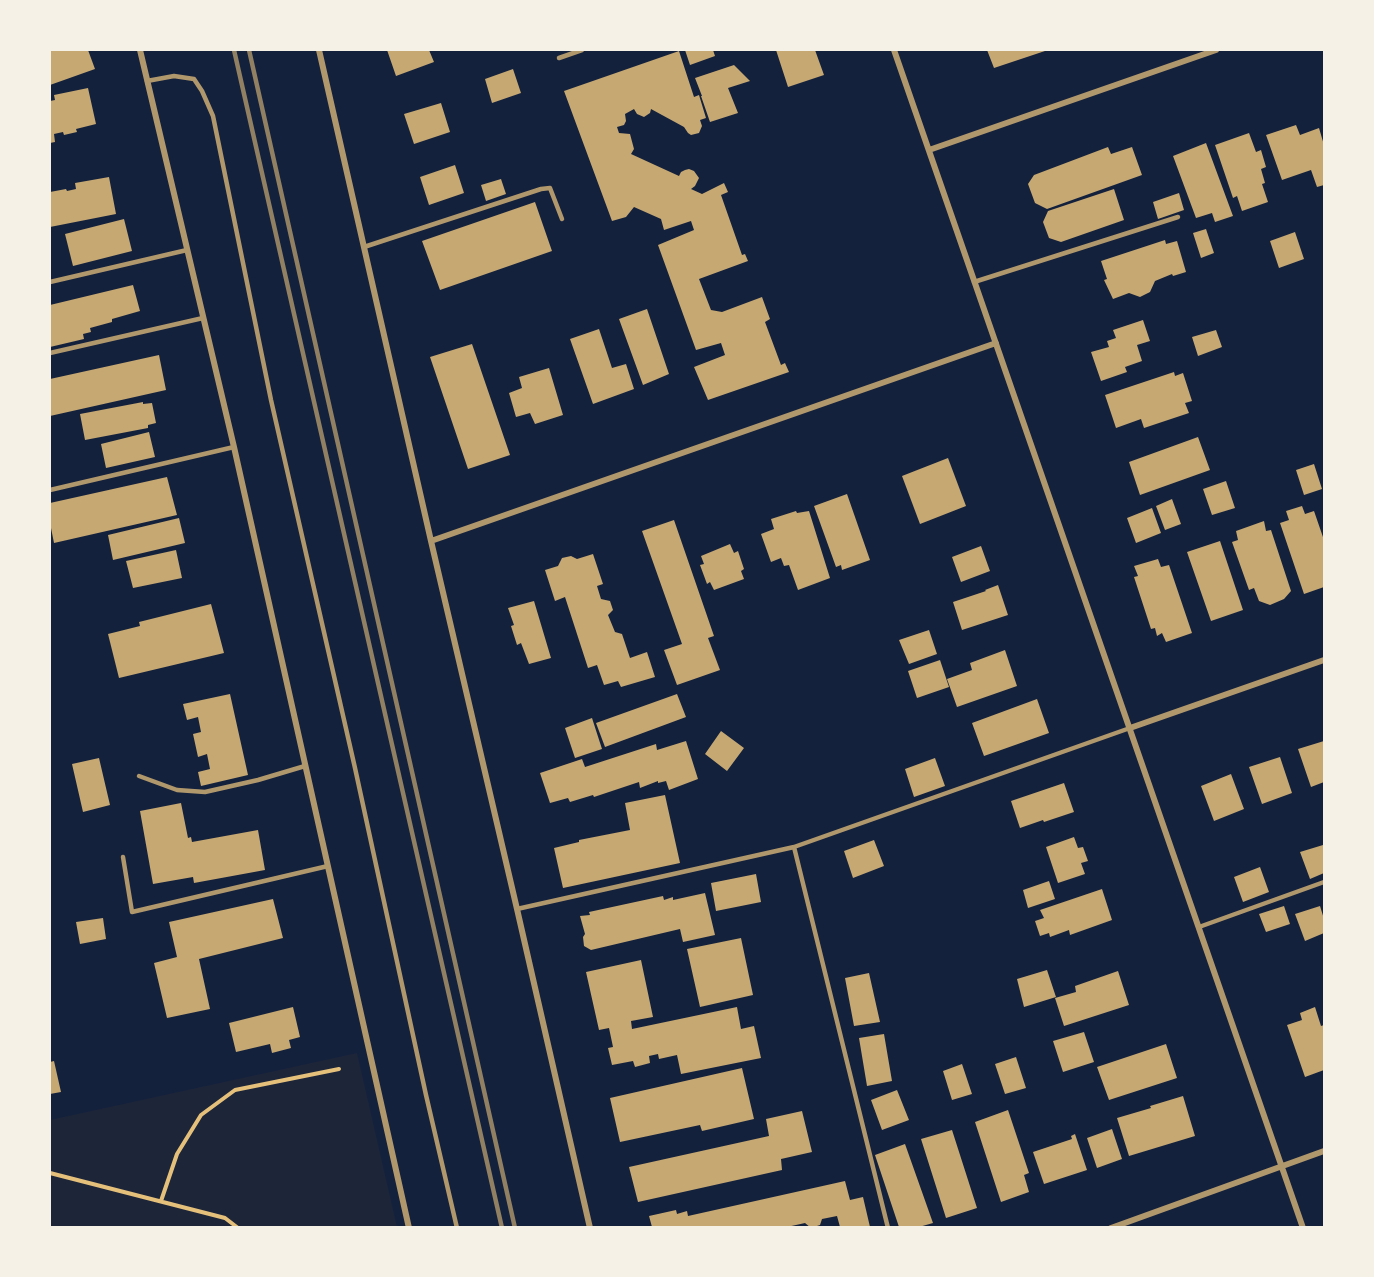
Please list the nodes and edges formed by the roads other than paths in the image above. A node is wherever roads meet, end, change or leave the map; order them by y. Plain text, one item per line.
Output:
1 (140, 50) edge
2 (319, 50) edge
3 (582, 50) edge
4 (894, 50) edge
5 (1216, 50) edge
6 (559, 58) dead end
7 (147, 81) junction
8 (929, 150) junction
9 (1178, 217) dead end
10 (562, 219) dead end
11 (364, 247) junction
12 (187, 250) junction
13 (50, 282) edge
14 (975, 282) junction
15 (202, 318) junction
16 (996, 343) junction
17 (50, 352) edge
18 (234, 447) junction
19 (50, 490) edge
20 (431, 541) junction
21 (1324, 660) edge
22 (1130, 728) junction
23 (305, 766) junction
24 (139, 776) dead end
25 (794, 847) junction
26 (123, 857) dead end
27 (328, 866) junction
28 (1324, 882) edge
29 (518, 909) junction
30 (1199, 927) junction
31 (1324, 1151) edge
32 (1282, 1167) junction
33 (409, 1227) edge
34 (457, 1227) edge
35 (590, 1227) edge
36 (888, 1227) edge
37 (1111, 1227) edge
38 (1303, 1227) edge

1 - 7 street
2 - 11 street
3 - 6 lane
4 - 8 street
5 - 8 street
7 - 12 street
7 - 34 lane
8 - 14 street
9 - 14 lane
10 - 11 lane
11 - 20 street
12 - 13 lane
12 - 15 street
14 - 16 street
15 - 17 lane
15 - 18 street
16 - 20 street
16 - 22 street
18 - 19 lane
18 - 23 street
20 - 29 street
21 - 22 street
22 - 25 lane
22 - 30 street
23 - 24 lane
23 - 27 street
25 - 29 lane
25 - 36 lane
26 - 27 lane
27 - 33 street
28 - 30 lane
29 - 35 street
30 - 32 street
31 - 32 street
32 - 37 street
32 - 38 street

